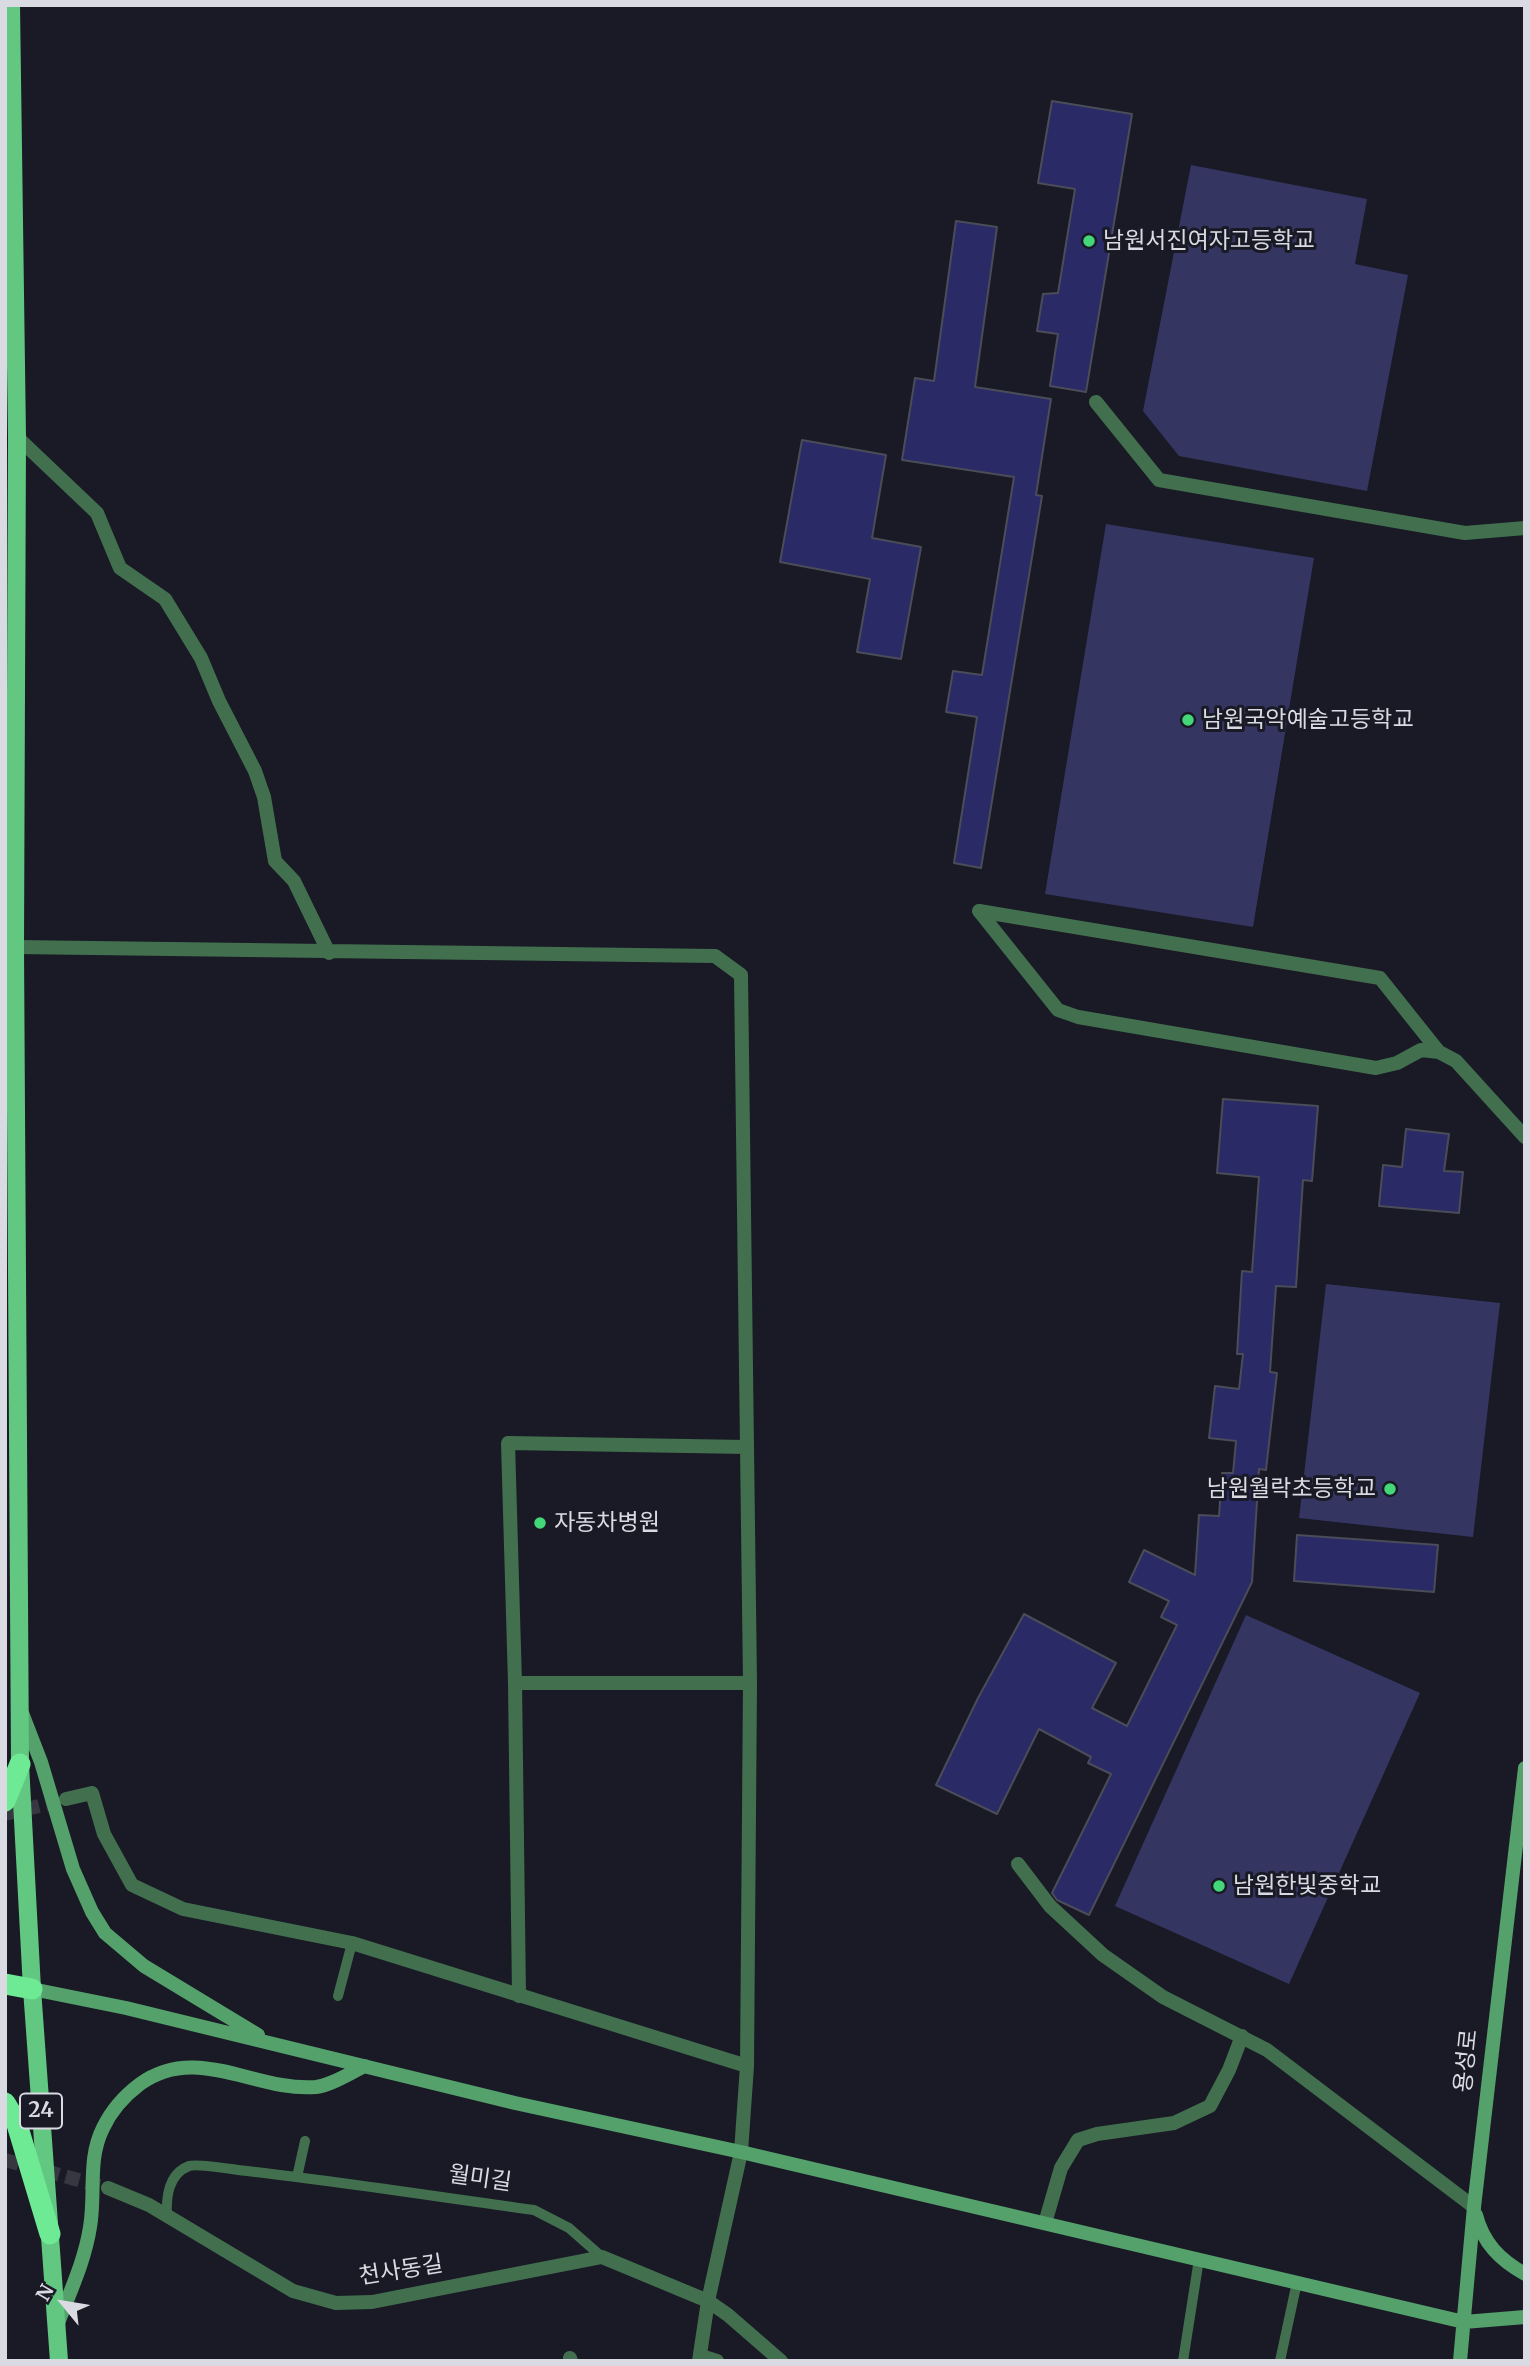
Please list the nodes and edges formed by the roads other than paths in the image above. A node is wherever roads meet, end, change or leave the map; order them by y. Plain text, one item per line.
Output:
1 (11, 5) edge
2 (9, 141) edge
3 (1096, 402) dead end
4 (18, 437) junction
5 (1525, 528) edge
6 (16, 947) junction
7 (329, 953) junction
8 (1439, 1052) junction
9 (1525, 1137) edge
10 (746, 1447) junction
11 (515, 1683) junction
12 (750, 1683) junction
13 (20, 1709) junction
14 (20, 1764) junction
15 (1525, 1768) edge
16 (66, 1800) tunnel mouth
17 (5, 1801) edge
18 (1018, 1864) dead end
19 (352, 1943) junction
20 (5, 1985) edge
21 (32, 1989) junction
22 (338, 1996) dead end
23 (519, 1996) junction
24 (1242, 2036) junction
25 (275, 2045) junction
26 (365, 2066) junction
27 (747, 2066) junction
28 (5, 2103) edge
29 (305, 2141) dead end
30 (740, 2152) junction
31 (297, 2177) junction
32 (107, 2188) tunnel mouth
33 (1474, 2207) junction
34 (167, 2216) junction
35 (1045, 2223) junction
36 (50, 2234) junction
37 (602, 2256) junction
38 (1199, 2259) junction
39 (1525, 2274) edge
40 (1297, 2282) junction
41 (708, 2301) junction
42 (1525, 2317) edge
43 (1464, 2322) junction
44 (57, 2325) junction
45 (700, 2358) edge
46 (59, 2361) edge
47 (717, 2361) edge
48 (781, 2361) edge
49 (1183, 2361) edge
50 (1280, 2361) edge
51 (1460, 2361) edge

1 - 2 main road, 24
2 - 4 main road, 24
3 - 5 street
4 - 6 main road, 24
4 - 7 street
6 - 7 street
6 - 13 main road, 24
7 - 10 street
8 - 8 street
8 - 9 street
10 - 11 street
10 - 12 street
11 - 12 street
11 - 23 street
12 - 27 street
13 - 14 main road, 24
13 - 25 street
14 - 17 highway
14 - 21 main road, 24
15 - 33 street, 용성로
16 - 19 street
18 - 24 street
19 - 22 lane
19 - 23 street
20 - 21 highway
21 - 25 street
21 - 36 main road, 24
23 - 27 street
24 - 33 street
24 - 35 street
25 - 26 street
26 - 30 street
26 - 44 street
27 - 30 street
28 - 36 highway
29 - 31 lane
30 - 35 street
30 - 41 street
31 - 34 lane, 월미길
31 - 37 lane, 월미길
32 - 34 street, 천사동길
33 - 39 street
33 - 43 street, 용성로
34 - 37 street, 천사동길
35 - 38 street
36 - 44 main road, 24
37 - 41 street, 월미길
38 - 40 street
38 - 49 lane
40 - 43 street
40 - 50 lane
41 - 45 street
41 - 48 street, 월미길
42 - 43 street
43 - 51 street, 용성로
44 - 46 main road, 24
45 - 47 street

